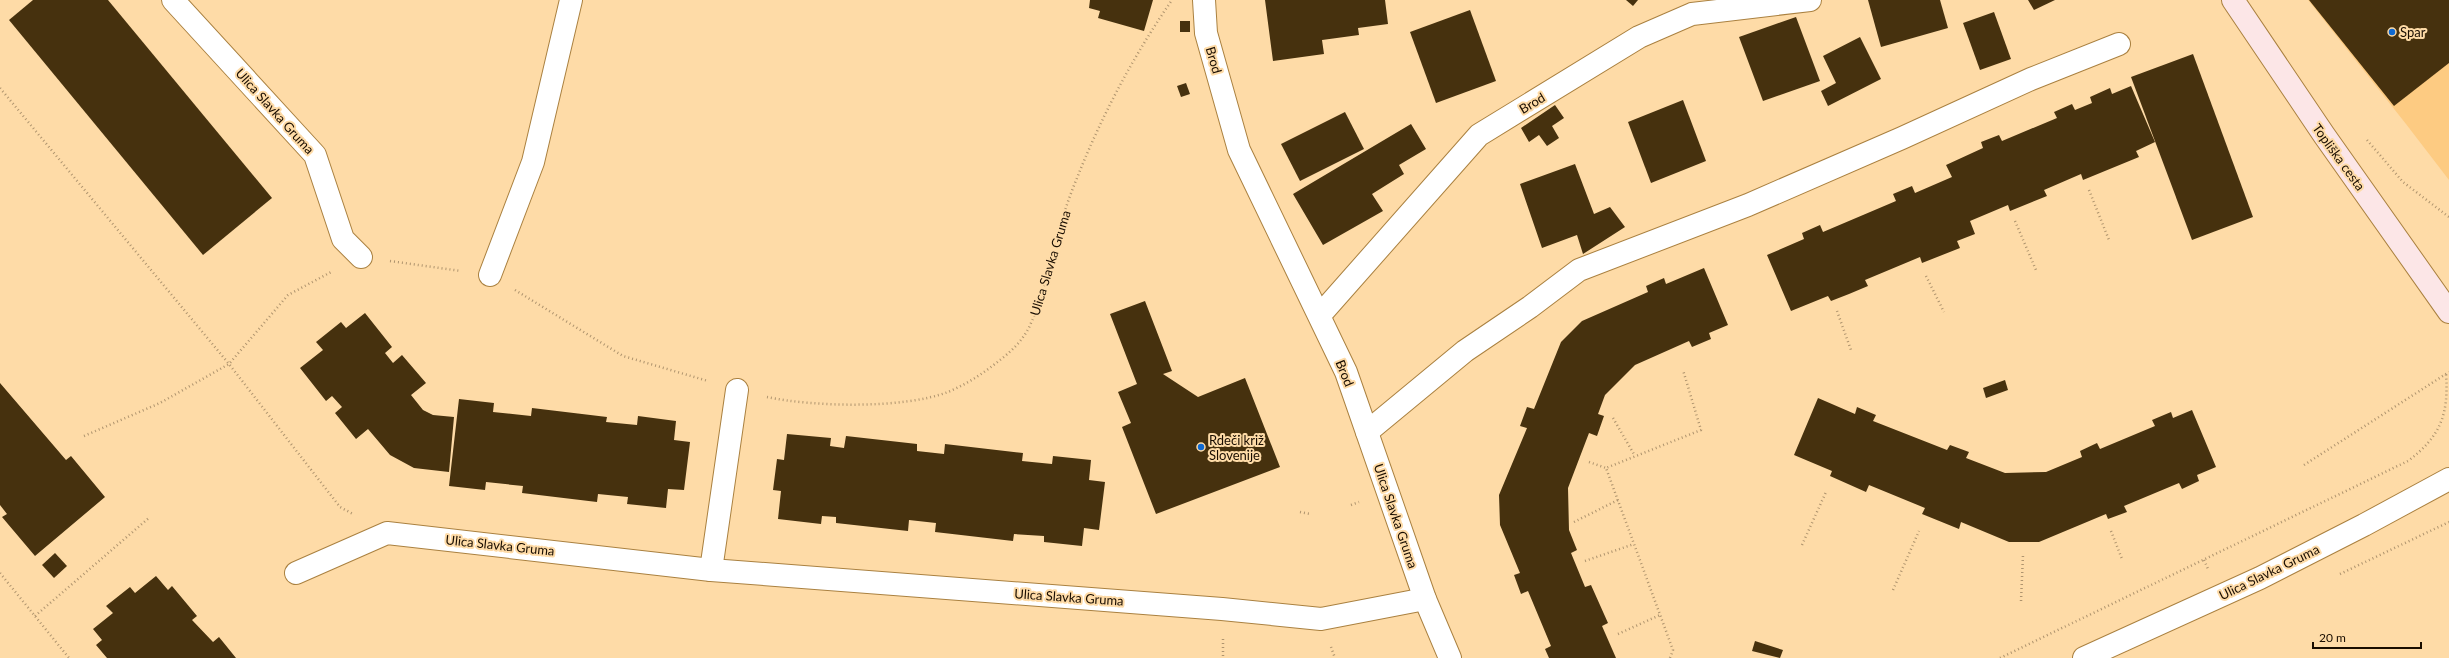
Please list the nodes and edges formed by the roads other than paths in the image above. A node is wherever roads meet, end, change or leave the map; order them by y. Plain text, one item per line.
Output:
1 (173, 0) edge
2 (571, 0) edge
3 (1204, 0) edge
4 (1810, 0) edge
5 (2233, 0) edge
6 (2119, 44) dead end
7 (361, 257) road end
8 (490, 275) road end
9 (2449, 312) edge
10 (1320, 315) junction
11 (737, 390) road end
12 (1367, 432) junction
13 (2449, 479) edge
14 (711, 570) junction
15 (296, 573) dead end
16 (1425, 599) junction
17 (1450, 658) edge
18 (2084, 658) edge

1 - 7 street, Ulica Slavka Gruma
2 - 8 street
3 - 10 street, Brod
4 - 10 street, Brod
5 - 9 main road, Topliška cesta
6 - 12 street
10 - 12 street, Brod
11 - 14 street
12 - 16 street, Ulica Slavka Gruma
13 - 18 street, Ulica Slavka Gruma
14 - 15 street, Ulica Slavka Gruma
14 - 16 street, Ulica Slavka Gruma
16 - 17 street, Ulica Slavka Gruma

